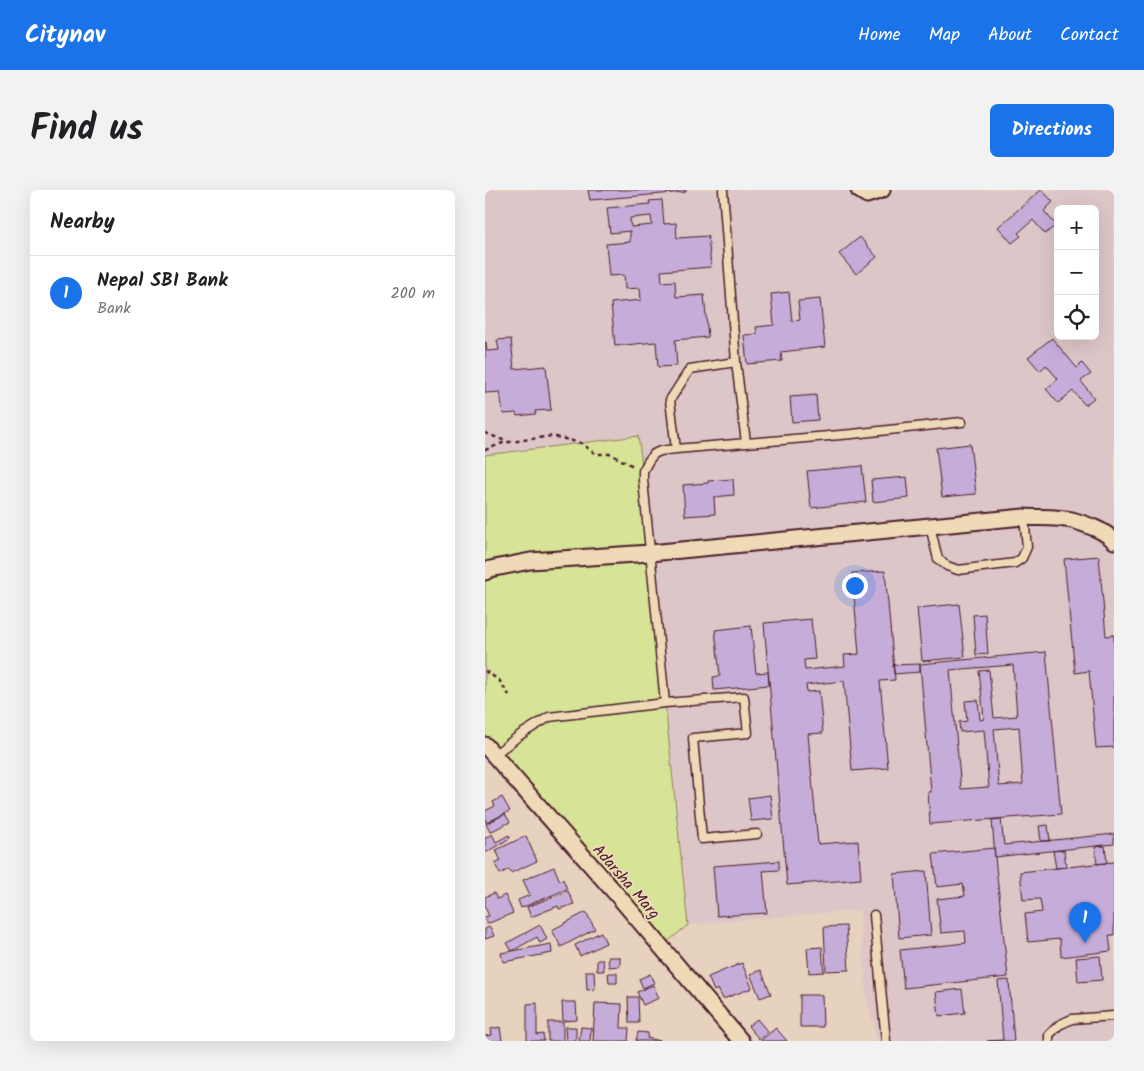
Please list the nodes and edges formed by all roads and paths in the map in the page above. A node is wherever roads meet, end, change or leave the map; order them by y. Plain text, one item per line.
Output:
1 (723, 190) edge
2 (859, 190) edge
3 (882, 190) edge
4 (736, 362) junction
5 (962, 422) dead end
6 (485, 433) edge
7 (510, 442) junction
8 (746, 443) junction
9 (676, 449) junction
10 (485, 450) edge
11 (643, 471) junction
12 (1024, 517) junction
13 (931, 526) junction
14 (1114, 541) edge
15 (650, 553) junction
16 (485, 572) edge
17 (485, 672) edge
18 (509, 695) dead end
19 (665, 702) junction
20 (490, 750) edge
21 (757, 834) dead end
22 (874, 915) dead end
23 (1114, 1016) edge
24 (741, 1041) edge
25 (886, 1041) edge
26 (1049, 1041) edge

1 - 4 lane
2 - 3 street
4 - 8 lane
4 - 9 lane
5 - 8 lane
6 - 7 path
7 - 10 path
7 - 11 path
8 - 9 lane
9 - 11 lane
11 - 15 lane
12 - 13 street
12 - 13 lane
12 - 14 street
13 - 15 street
15 - 16 street
15 - 19 lane
17 - 18 path
19 - 20 lane
19 - 21 lane
20 - 24 street, Adarsha Marg
22 - 25 lane
23 - 26 lane

